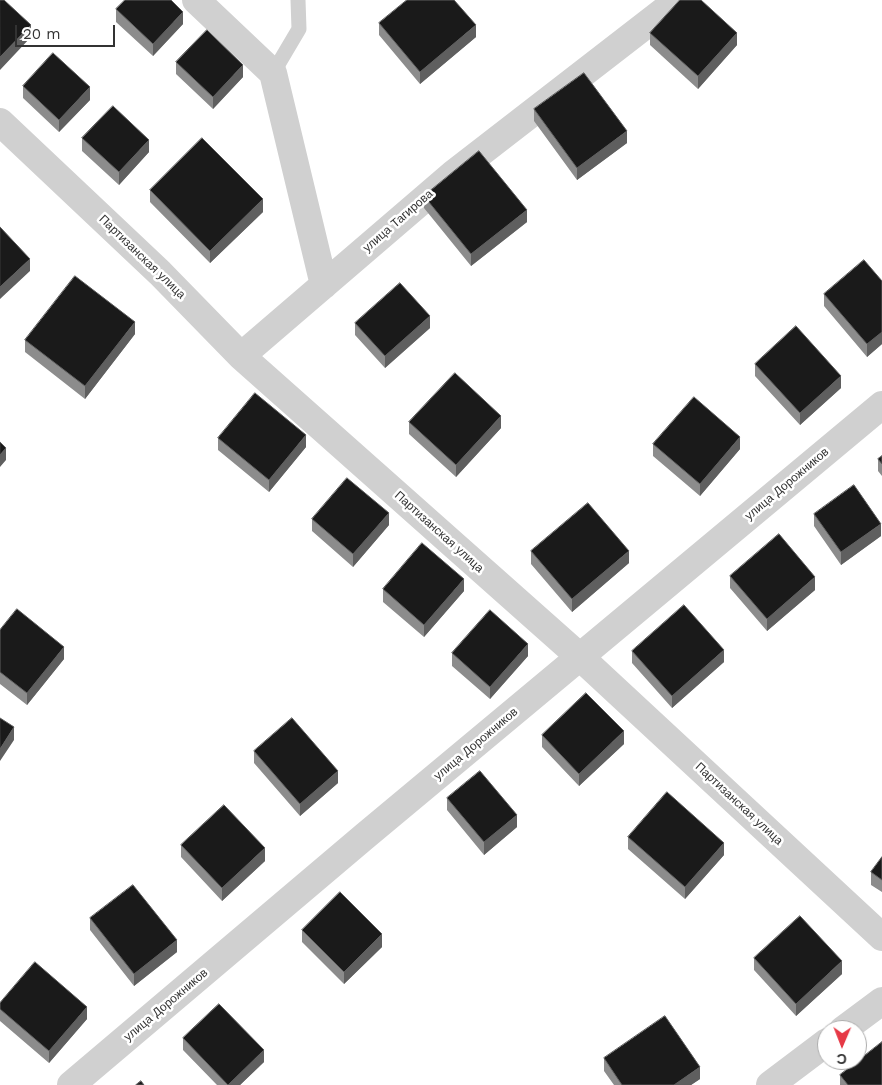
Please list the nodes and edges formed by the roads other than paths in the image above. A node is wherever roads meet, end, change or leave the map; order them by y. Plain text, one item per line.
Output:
1 (196, 0) edge
2 (298, 0) edge
3 (678, 0) edge
4 (273, 73) junction
5 (0, 122) edge
6 (324, 285) junction
7 (241, 356) junction
8 (882, 405) edge
9 (580, 657) junction
10 (882, 937) edge
11 (882, 1001) edge
12 (856, 1020) edge
13 (817, 1050) edge
14 (71, 1085) edge
15 (770, 1085) edge

1 - 4 street
2 - 4 lane
3 - 6 street, улица Тагирова
4 - 6 street
5 - 7 street, Партизанская улица
6 - 7 street, улица Тагирова
7 - 9 street, Партизанская улица
8 - 9 street, улица Дорожников
9 - 10 street, Партизанская улица
9 - 14 street, улица Дорожников
11 - 12 street
13 - 15 street

